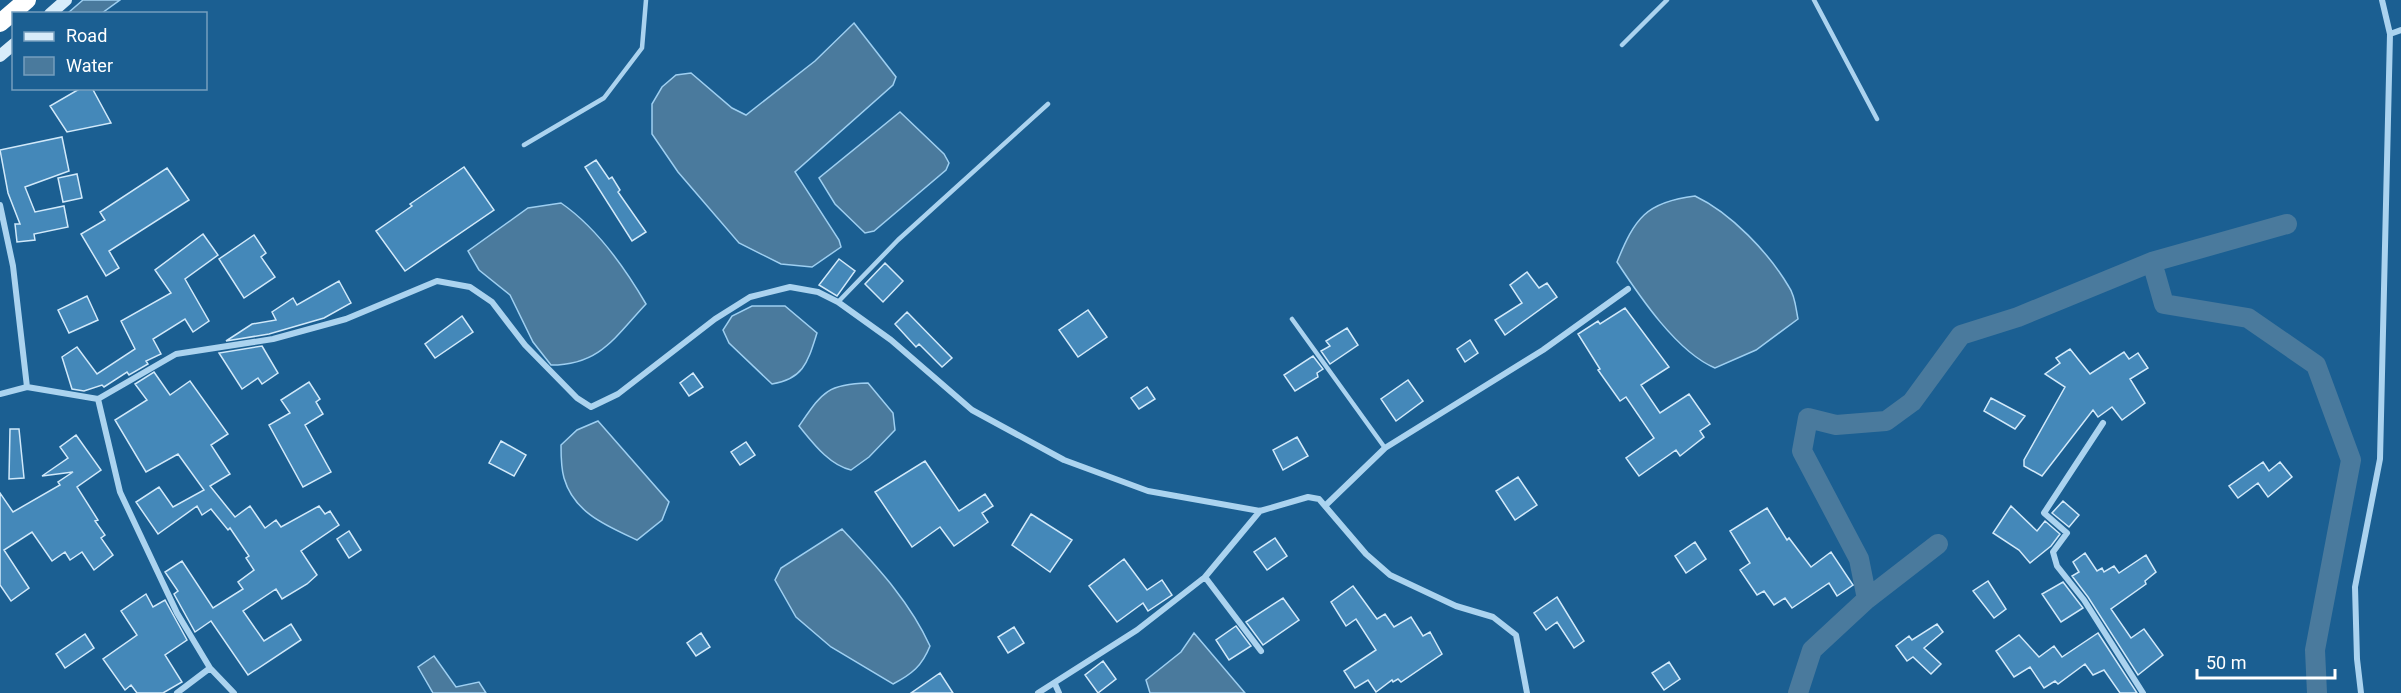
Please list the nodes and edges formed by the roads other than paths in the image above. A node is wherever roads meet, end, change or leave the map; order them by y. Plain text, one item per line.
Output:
1 (27, 0) edge
2 (66, 0) edge
3 (646, 0) edge
4 (1667, 0) edge
5 (1814, 0) edge
6 (2382, 0) edge
7 (13, 12) edge
8 (52, 12) edge
9 (12, 13) edge
10 (0, 23) edge
11 (2401, 30) edge
12 (2390, 34) junction
13 (1622, 45) dead end
14 (12, 46) edge
15 (0, 56) edge
16 (1048, 104) dead end
17 (1877, 119) dead end
18 (524, 145) dead end
19 (0, 205) edge
20 (1628, 289) dead end
21 (838, 302) junction
22 (1292, 319) dead end
23 (27, 387) junction
24 (0, 394) edge
25 (98, 399) junction
26 (2103, 423) dead end
27 (1385, 448) junction
28 (1327, 504) junction
29 (1260, 511) junction
30 (1205, 577) junction
31 (1261, 651) dead end
32 (210, 668) junction
33 (1055, 684) junction
34 (177, 693) edge
35 (234, 693) edge
36 (1038, 693) edge
37 (1059, 693) edge
38 (1527, 693) edge
39 (2143, 693) edge
40 (2361, 693) edge

1 - 7 highway
2 - 8 street
3 - 18 lane
4 - 13 lane
5 - 17 lane
6 - 12 street
9 - 10 highway
11 - 12 street
12 - 40 street
14 - 15 street
16 - 21 lane
19 - 23 street
20 - 27 street
21 - 25 street
21 - 29 street
22 - 27 lane
23 - 24 street
23 - 25 street
25 - 32 street
26 - 39 street
27 - 28 street
28 - 29 street
28 - 38 street
29 - 30 street
30 - 31 street
30 - 33 street
32 - 34 street
32 - 35 street
33 - 36 street
33 - 37 street

